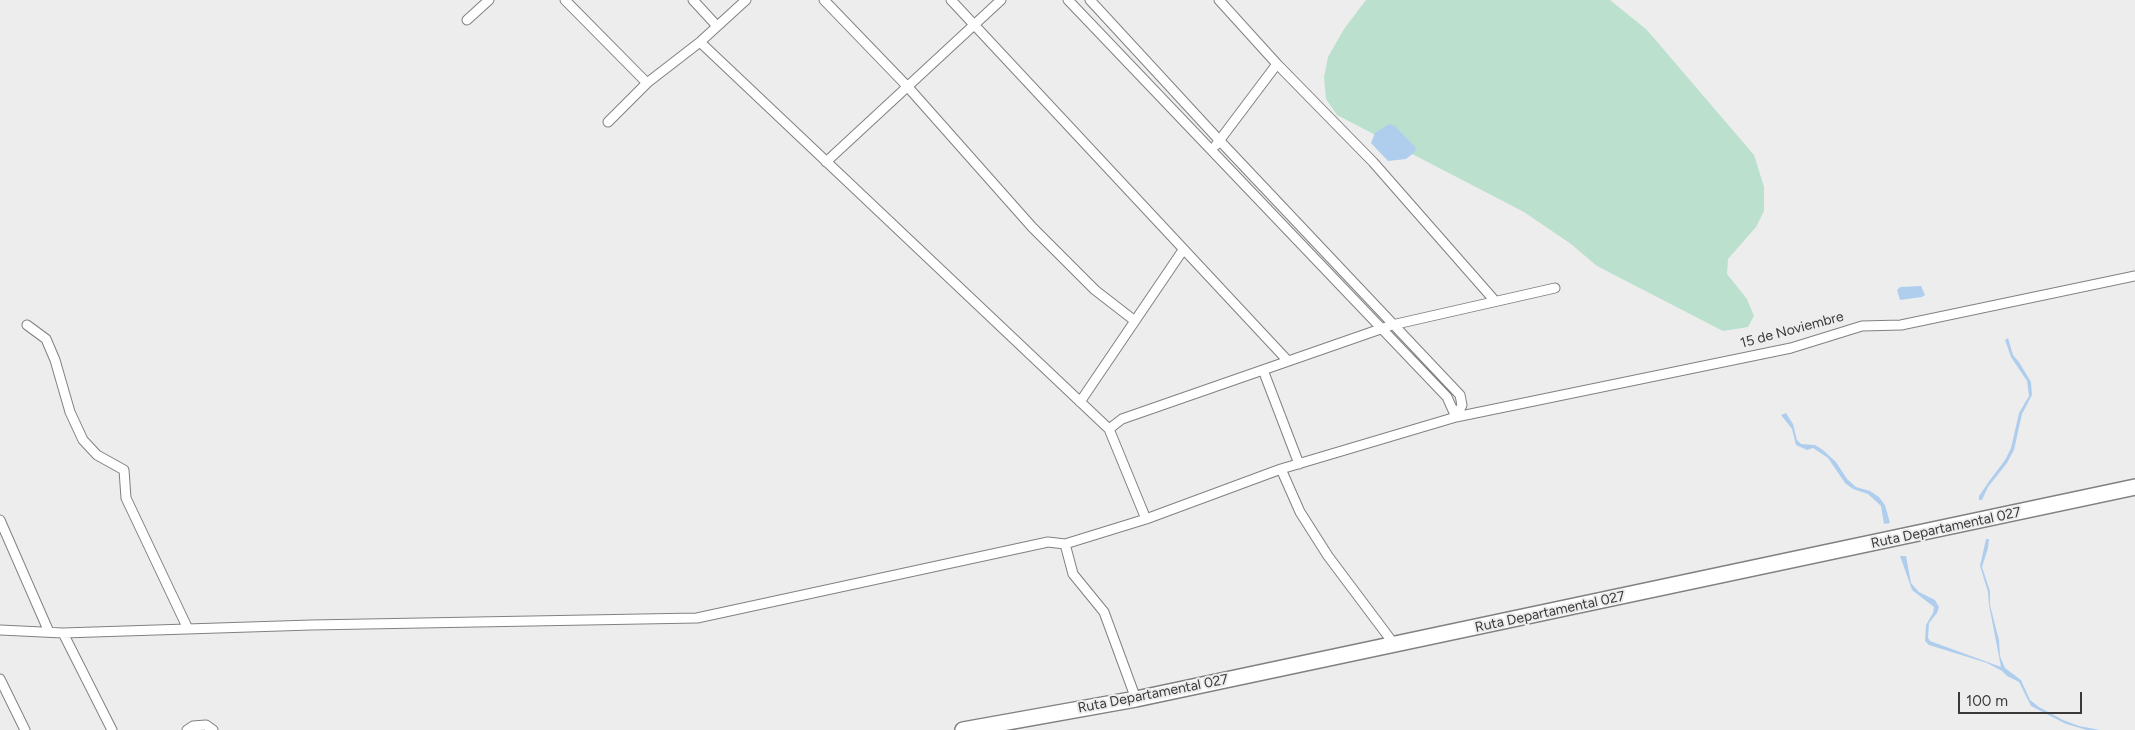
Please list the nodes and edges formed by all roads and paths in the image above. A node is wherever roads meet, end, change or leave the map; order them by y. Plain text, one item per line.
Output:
1 (489, 0) edge
2 (565, 0) edge
3 (693, 0) edge
4 (746, 0) edge
5 (824, 0) edge
6 (951, 0) edge
7 (1001, 0) edge
8 (1068, 0) edge
9 (1090, 0) edge
10 (1220, 0) edge
11 (467, 20) dead end
12 (973, 24) junction
13 (717, 26) junction
14 (700, 42) junction
15 (1277, 64) junction
16 (646, 82) junction
17 (907, 86) junction
18 (608, 122) dead end
19 (1220, 141) junction
20 (1210, 151) junction
21 (826, 162) junction
22 (1184, 250) junction
23 (2135, 276) edge
24 (1555, 288) dead end
25 (1495, 302) junction
26 (1135, 320) junction
27 (27, 325) dead end
28 (1392, 325) junction
29 (1380, 329) junction
30 (1288, 361) junction
31 (1263, 370) junction
32 (1080, 402) junction
33 (1456, 417) junction
34 (1109, 429) junction
35 (1299, 464) junction
36 (1281, 470) junction
37 (2135, 487) edge
38 (1146, 519) junction
39 (0, 520) edge
40 (1064, 544) junction
41 (188, 629) junction
42 (0, 630) edge
43 (49, 632) junction
44 (63, 633) junction
45 (1394, 644) junction
46 (0, 679) edge
47 (1136, 699) junction
48 (25, 730) edge
49 (112, 730) edge
50 (187, 730) edge
51 (213, 730) edge
52 (963, 730) edge

1 - 11 street
2 - 16 street
3 - 13 street
4 - 13 street
5 - 17 street
6 - 12 street
7 - 12 street
8 - 20 street
9 - 19 street
10 - 15 street
12 - 17 street
12 - 22 street
13 - 14 street
14 - 16 street
14 - 21 street
15 - 19 street
15 - 25 street
16 - 18 street
17 - 21 street
17 - 26 street
19 - 20 street
19 - 28 street
20 - 29 street
21 - 32 street
22 - 26 street
22 - 30 street
23 - 33 street, 15 de Noviembre
24 - 25 street
25 - 28 street
26 - 32 street
27 - 41 street
28 - 29 street
28 - 33 street
29 - 30 street
29 - 33 street
30 - 31 street
31 - 34 street
31 - 35 street
32 - 34 street
33 - 35 street, 15 de Noviembre
34 - 38 street
35 - 36 street, 15 de Noviembre
36 - 38 street, 15 de Noviembre
36 - 45 street
37 - 45 main road, Ruta Departamental 027
38 - 40 street, 15 de Noviembre
39 - 43 street
40 - 41 street, 15 de Noviembre
40 - 47 street
41 - 44 street, 15 de Noviembre
42 - 43 street, 15 de Noviembre
43 - 44 street, 15 de Noviembre
44 - 49 street
45 - 47 main road, Ruta Departamental 027
46 - 48 street
47 - 52 main road, Ruta Departamental 027
50 - 51 street

